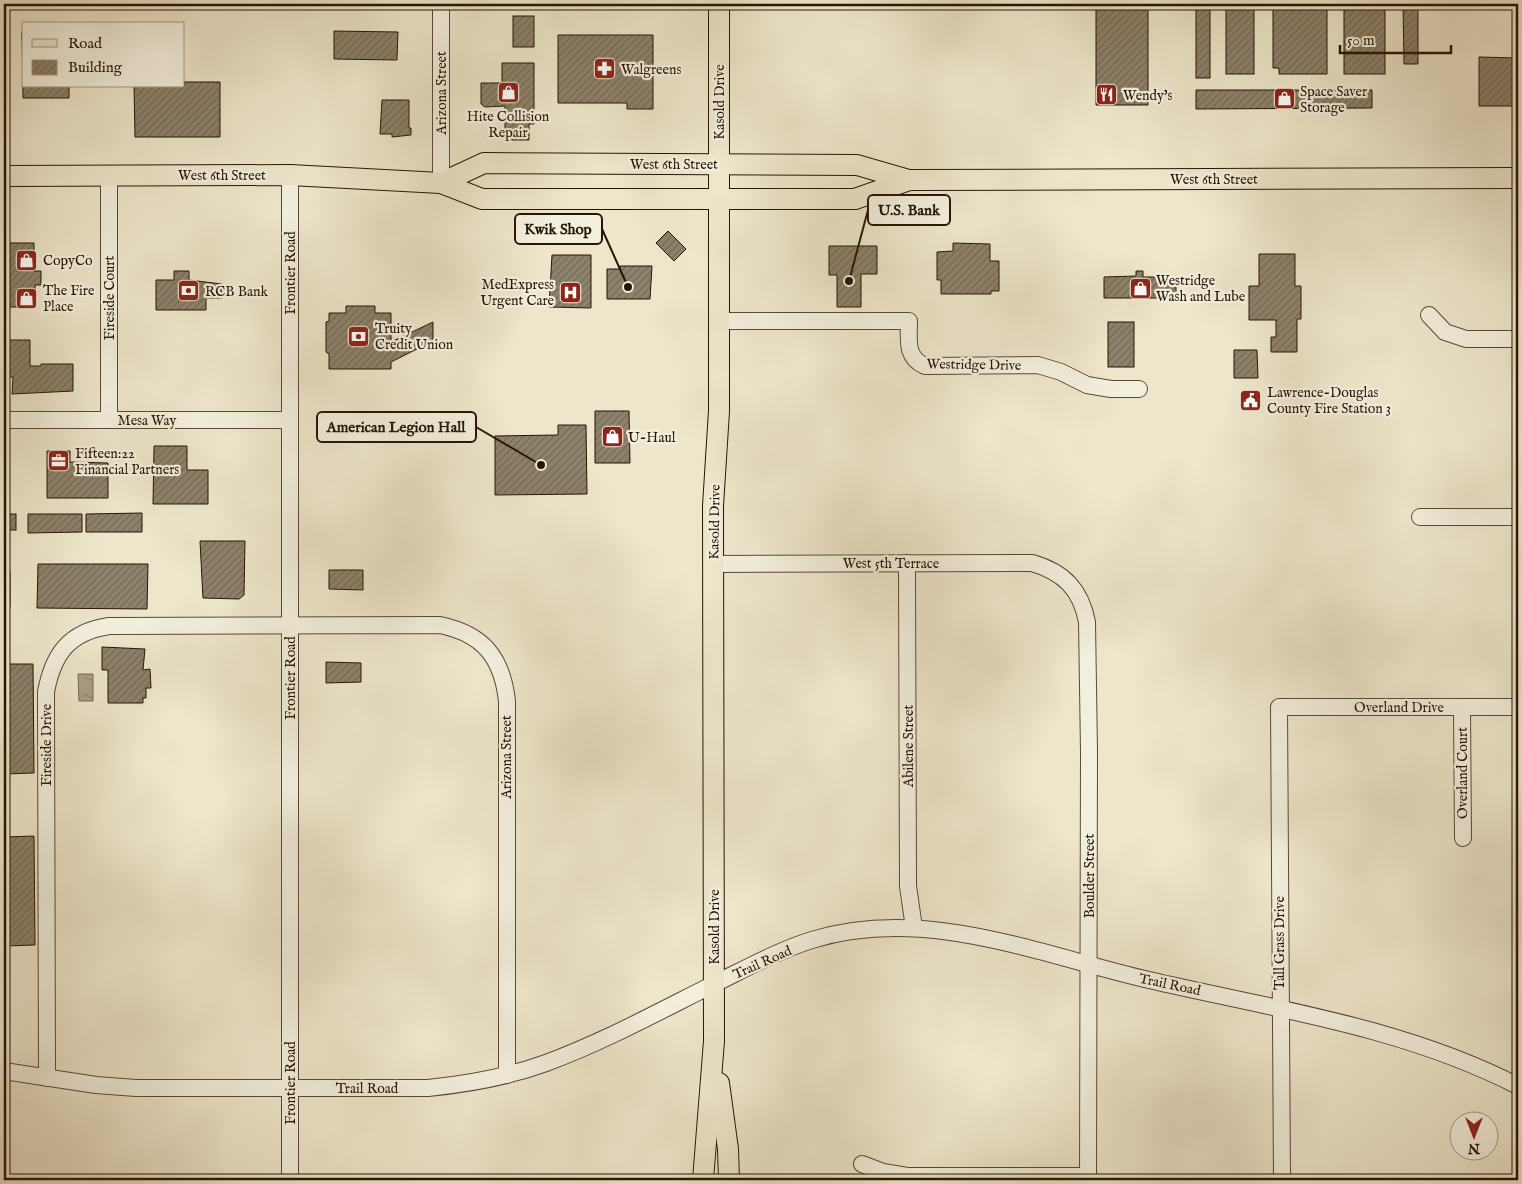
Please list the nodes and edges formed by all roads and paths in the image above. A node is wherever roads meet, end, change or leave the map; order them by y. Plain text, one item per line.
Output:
1 (441, 4) edge
2 (719, 4) edge
3 (719, 164) junction
4 (290, 175) junction
5 (4, 176) edge
6 (109, 176) junction
7 (1518, 178) edge
8 (909, 180) junction
9 (441, 183) junction
10 (719, 199) junction
11 (1429, 315) dead end
12 (719, 322) junction
13 (1518, 339) edge
14 (1139, 389) dead end
15 (4, 420) edge
16 (108, 420) junction
17 (290, 420) junction
18 (1420, 517) dead end
19 (1518, 517) edge
20 (907, 563) junction
21 (713, 564) junction
22 (1065, 578) joint
23 (290, 626) junction
24 (1279, 707) joint
25 (1462, 708) junction
26 (1518, 708) edge
27 (1463, 838) dead end
28 (914, 928) junction
29 (1088, 964) junction
30 (714, 984) junction
31 (1279, 1006) junction
32 (714, 1041) junction
33 (4, 1071) edge
34 (507, 1075) junction
35 (47, 1078) junction
36 (1518, 1086) edge
37 (290, 1088) junction
38 (862, 1164) dead end
39 (1088, 1178) edge
40 (290, 1180) edge
41 (703, 1180) edge
42 (729, 1180) edge
43 (1282, 1180) edge

1 - 9 street, Arizona Street
2 - 3 main road, Kasold Drive
3 - 8 main road, West 6th Street
3 - 9 main road, West 6th Street
3 - 10 main road, Kasold Drive
4 - 6 main road, West 6th Street
4 - 9 main road, West 6th Street
4 - 17 street, Frontier Road
5 - 6 main road, West 6th Street
6 - 16 street, Fireside Court
7 - 8 main road, West 6th Street
8 - 10 main road, West 6th Street
9 - 10 main road, West 6th Street
10 - 12 main road, Kasold Drive
11 - 13 street
12 - 14 street, Westridge Drive
12 - 21 main road, Kasold Drive
15 - 16 street, Mesa Way
16 - 17 street, Mesa Way
17 - 23 street, Frontier Road
18 - 19 street
20 - 21 street, West 5th Terrace
20 - 22 street, West 5th Terrace
20 - 28 street, Abilene Street
21 - 30 main road, Kasold Drive
22 - 29 street, Boulder Street
23 - 34 street, Arizona Street
23 - 35 street, Fireside Drive
23 - 37 street, Frontier Road
24 - 25 street, Overland Drive
24 - 31 street, Tall Grass Drive
25 - 26 street, Overland Drive
25 - 27 street, Overland Court
28 - 29 street, Trail Road
28 - 30 street, Trail Road
29 - 31 street, Trail Road
29 - 39 street, Boulder Street
30 - 32 main road, Kasold Drive
30 - 34 street, Trail Road
31 - 36 street, Trail Road
31 - 43 street, Tall Grass Drive
32 - 41 main road, Kasold Drive
32 - 42 main road, Kasold Drive
33 - 35 street, Trail Road
34 - 37 street, Trail Road
35 - 37 street, Trail Road
37 - 40 street, Frontier Road
38 - 39 street

